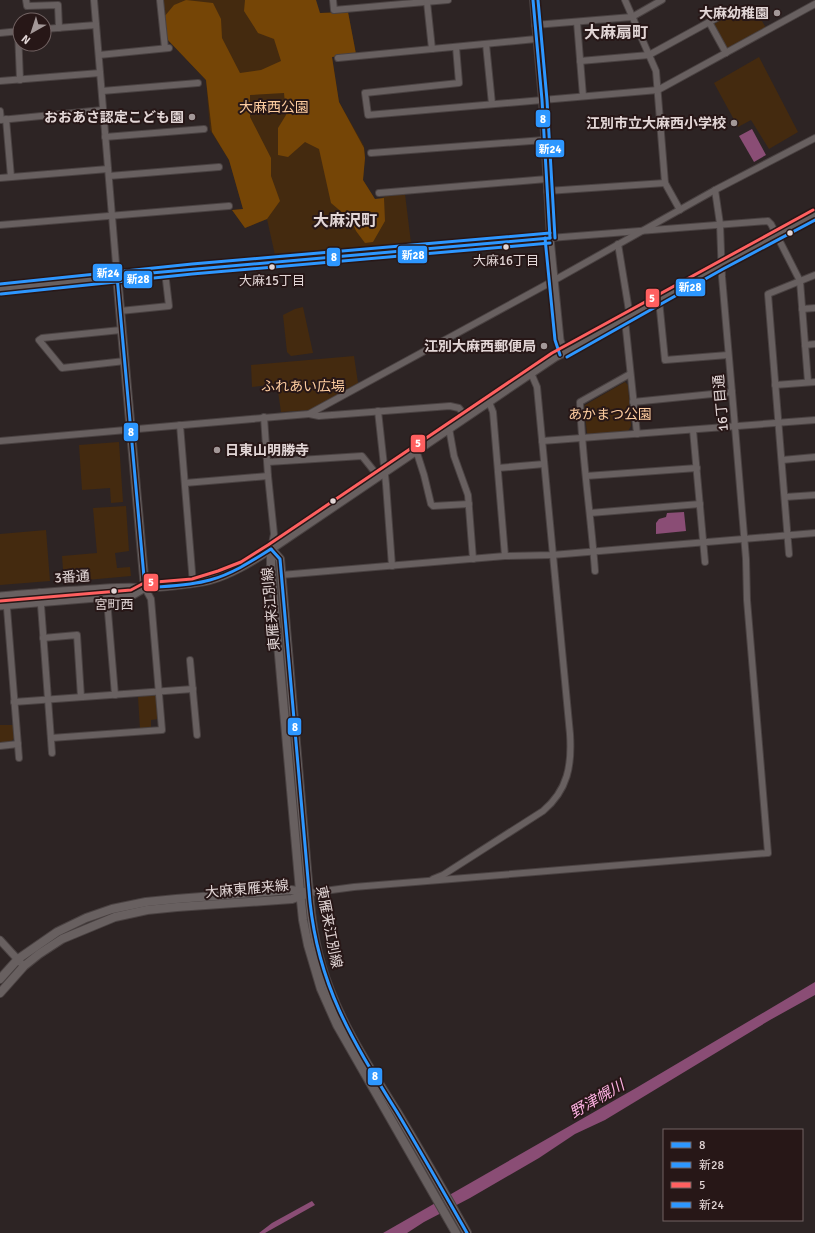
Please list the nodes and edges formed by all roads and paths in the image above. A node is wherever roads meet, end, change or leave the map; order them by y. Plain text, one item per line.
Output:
1 (26, 0) edge
2 (94, 0) edge
3 (160, 0) edge
4 (333, 0) edge
5 (448, 0) edge
6 (533, 0) edge
7 (626, 0) edge
8 (662, 0) edge
9 (808, 0) edge
10 (427, 2) junction
11 (374, 3) edge
12 (813, 5) edge
13 (733, 9) dead end
14 (632, 17) junction
15 (577, 22) junction
16 (709, 22) junction
17 (96, 25) junction
18 (535, 25) junction
19 (52, 28) edge
20 (59, 28) junction
21 (12, 32) edge
22 (0, 33) edge
23 (536, 39) junction
24 (486, 44) junction
25 (456, 47) junction
26 (432, 49) junction
27 (19, 52) edge
28 (726, 53) junction
29 (99, 55) junction
30 (649, 55) junction
31 (338, 58) dead end
32 (580, 61) junction
33 (100, 73) junction
34 (20, 80) junction
35 (0, 81) edge
36 (198, 83) dead end
37 (658, 90) junction
38 (102, 91) junction
39 (583, 96) junction
40 (542, 100) junction
41 (492, 104) junction
42 (103, 110) junction
43 (0, 111) edge
44 (2, 120) edge
45 (204, 129) dead end
46 (106, 137) junction
47 (815, 138) edge
48 (544, 140) junction
49 (371, 153) dead end
50 (219, 167) dead end
51 (108, 169) junction
52 (109, 176) junction
53 (11, 177) junction
54 (0, 178) edge
55 (546, 179) junction
56 (665, 183) junction
57 (716, 190) junction
58 (547, 192) junction
59 (380, 193) dead end
60 (229, 206) dead end
61 (680, 210) junction
62 (815, 214) edge
63 (112, 215) junction
64 (720, 224) junction
65 (0, 225) edge
66 (642, 230) junction
67 (776, 235) junction
68 (550, 238) junction
69 (618, 244) junction
70 (721, 265) junction
71 (165, 272) junction
72 (815, 275) edge
73 (117, 276) junction
74 (553, 281) junction
75 (800, 281) junction
76 (0, 289) edge
77 (658, 300) junction
78 (815, 308) edge
79 (802, 309) junction
80 (120, 311) junction
81 (627, 319) junction
82 (121, 330) junction
83 (815, 344) edge
84 (805, 345) junction
85 (565, 353) junction
86 (728, 355) junction
87 (125, 361) junction
88 (531, 373) junction
89 (630, 374) junction
90 (808, 382) junction
91 (815, 382) edge
92 (775, 385) junction
93 (732, 392) junction
94 (489, 402) junction
95 (634, 402) junction
96 (378, 411) junction
97 (310, 414) junction
98 (466, 417) junction
99 (264, 418) junction
100 (815, 420) edge
101 (779, 423) junction
102 (180, 425) junction
103 (736, 427) junction
104 (449, 428) junction
105 (130, 429) junction
106 (694, 430) junction
107 (637, 434) junction
108 (581, 438) junction
109 (0, 441) edge
110 (542, 441) junction
111 (416, 450) junction
112 (815, 457) edge
113 (782, 460) junction
114 (268, 462) junction
115 (544, 464) junction
116 (498, 468) junction
117 (697, 468) junction
118 (381, 474) junction
119 (268, 476) junction
120 (586, 476) junction
121 (185, 484) junction
122 (815, 495) edge
123 (785, 497) junction
124 (469, 504) junction
125 (700, 504) junction
126 (590, 513) junction
127 (815, 533) edge
128 (788, 535) junction
129 (744, 538) junction
130 (703, 542) junction
131 (271, 549) junction
132 (593, 551) junction
133 (789, 554) dead end
134 (552, 555) junction
135 (505, 556) junction
136 (473, 559) junction
137 (704, 562) dead end
138 (392, 566) junction
139 (595, 571) dead end
140 (281, 575) junction
141 (193, 584) junction
142 (106, 588) junction
143 (145, 588) junction
144 (40, 592) junction
145 (3, 596) edge
146 (107, 597) junction
147 (40, 602) junction
148 (3, 606) edge
149 (43, 638) junction
150 (190, 660) dead end
151 (193, 689) junction
152 (159, 691) junction
153 (114, 695) junction
154 (81, 697) junction
155 (48, 700) junction
156 (14, 702) junction
157 (196, 735) dead end
158 (51, 738) junction
159 (18, 744) junction
160 (0, 746) edge
161 (52, 753) dead end
162 (19, 758) dead end
163 (422, 882) junction
164 (308, 893) junction
165 (300, 894) junction
166 (0, 940) edge
167 (18, 960) junction
168 (24, 966) junction
169 (0, 979) edge
170 (0, 993) edge
171 (456, 1233) edge
172 (467, 1233) edge

1 - 20 street
2 - 17 street
3 - 29 street
4 - 11 street
5 - 10 street
6 - 18 street
7 - 14 street
8 - 14 street
9 - 12 street
10 - 11 street
10 - 26 street
12 - 28 street
13 - 16 street
14 - 15 street
14 - 30 street
15 - 18 street
15 - 32 street
16 - 28 street
16 - 30 street
17 - 20 street
17 - 29 street
18 - 23 street
19 - 20 street
21 - 22 street
23 - 24 street
23 - 40 street
24 - 25 street
24 - 41 street
25 - 26 street
25 - 41 street
26 - 31 street
27 - 34 street
28 - 37 street
29 - 33 street
30 - 32 street
30 - 37 street
32 - 39 street
33 - 34 street
33 - 38 street
34 - 35 street
36 - 38 street
37 - 39 street
37 - 56 street
38 - 42 street
39 - 40 street
40 - 41 street
40 - 48 street
42 - 44 street
42 - 46 street
43 - 44 street
44 - 53 street
45 - 46 street
46 - 51 street
47 - 57 street
48 - 49 street
48 - 55 street
50 - 52 street
51 - 52 street
51 - 53 street
52 - 63 street
53 - 54 street
55 - 58 street
55 - 59 street
56 - 58 street
56 - 61 street
57 - 61 street
57 - 64 street, 16丁目通
58 - 68 street
60 - 63 street
61 - 66 street
62 - 67 main road, 3番通
63 - 65 street
63 - 73 street
64 - 66 street
64 - 67 street
64 - 70 street, 16丁目通
66 - 68 street
66 - 69 street
67 - 70 main road, 3番通
67 - 75 street
68 - 71 street
68 - 74 street
69 - 74 street
69 - 81 street
70 - 77 main road, 3番通
70 - 86 street, 16丁目通
71 - 73 street
71 - 80 street
72 - 75 street
73 - 76 main road
73 - 80 main road
74 - 85 street
74 - 97 street
75 - 79 street
75 - 92 street
77 - 81 main road, 3番通
77 - 86 street
78 - 79 street
79 - 84 street
80 - 82 main road
81 - 85 main road, 3番通
81 - 89 street
82 - 87 main road
82 - 87 street
83 - 84 street
84 - 90 street
85 - 88 main road, 3番通
86 - 93 street, 16丁目通
87 - 105 main road
88 - 94 main road, 3番通
88 - 110 street
89 - 95 street
89 - 108 street
90 - 91 street
90 - 92 street
92 - 101 street
93 - 95 street
93 - 103 street, 16丁目通
94 - 98 main road, 3番通
94 - 116 street
95 - 107 street
96 - 97 street
96 - 98 street
96 - 118 street
97 - 99 street
98 - 104 main road, 3番通
99 - 102 street
99 - 114 street
100 - 101 street
101 - 103 street
101 - 113 street
102 - 105 street
102 - 121 street
103 - 106 street
103 - 129 street, 16丁目通
104 - 111 main road, 3番通
104 - 124 street
105 - 109 street
105 - 143 main road
106 - 107 street
106 - 117 street
107 - 108 street
108 - 110 street
108 - 120 street
110 - 115 street
111 - 118 main road, 3番通
111 - 124 street
112 - 113 street
113 - 123 street
114 - 118 street
114 - 119 street
115 - 116 street
115 - 134 street
116 - 135 street
117 - 120 street
117 - 125 street
118 - 131 main road, 3番通
118 - 138 street
119 - 121 street
119 - 131 street
120 - 126 street
121 - 141 street
122 - 123 street
123 - 128 street
124 - 136 street
125 - 126 street
125 - 130 street
126 - 132 street
127 - 128 street
128 - 129 street
128 - 133 street
129 - 130 street
129 - 163 street, 16丁目通
130 - 132 street
130 - 137 street
131 - 140 main road, 東雁来江別線
131 - 141 main road, 3番通
131 - 165 main road, 東雁来江別線
132 - 134 street
132 - 139 street
134 - 135 street
134 - 163 street
135 - 136 street
136 - 138 street
138 - 140 street
140 - 164 main road, 東雁来江別線
141 - 143 main road, 3番通
142 - 143 street, 3番通
142 - 144 street, 3番通
142 - 146 street
143 - 146 street, 3番通
143 - 152 street
144 - 145 street, 3番通
144 - 147 street
145 - 148 street
146 - 147 street, 3番通
146 - 153 street
147 - 148 street, 3番通
147 - 149 street
148 - 156 street
149 - 154 street
149 - 155 street
150 - 151 street
151 - 152 street
151 - 157 street
152 - 153 street
152 - 158 street
153 - 154 street
154 - 155 street
155 - 156 street
155 - 158 street
156 - 159 street
158 - 161 street
159 - 160 street
159 - 162 street
163 - 164 street
164 - 165 main road, 大麻東雁来線
164 - 172 main road, 東雁来江別線
165 - 167 main road, 大麻東雁来線
165 - 168 main road, 大麻東雁来線
165 - 171 main road, 東雁来江別線
166 - 167 street
167 - 168 street
167 - 169 main road, 大麻東雁来線
168 - 170 main road, 大麻東雁来線

